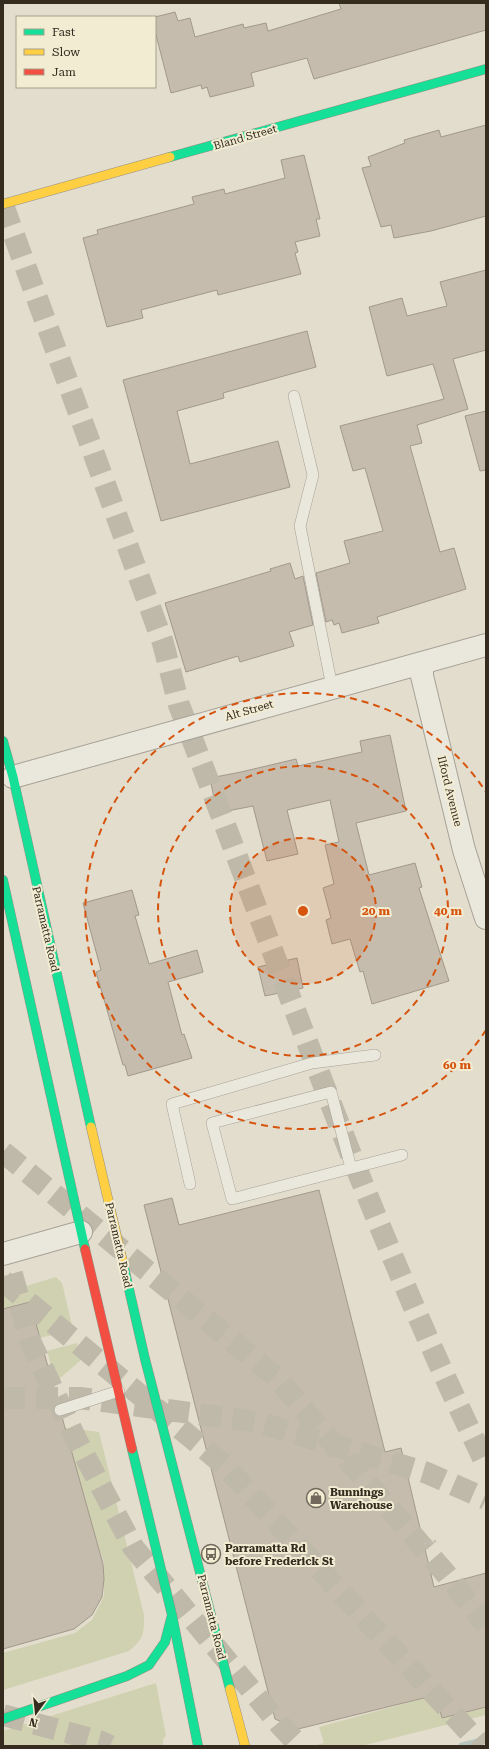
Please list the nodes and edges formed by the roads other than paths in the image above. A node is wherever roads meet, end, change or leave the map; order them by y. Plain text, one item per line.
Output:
1 (486, 70) edge
2 (3, 204) edge
3 (294, 396) dead end
4 (486, 645) edge
5 (422, 663) junction
6 (332, 687) junction
7 (3, 741) edge
8 (13, 777) junction
9 (3, 880) edge
10 (486, 918) edge
11 (375, 1055) dead end
12 (402, 1155) dead end
13 (352, 1168) junction
14 (190, 1184) dead end
15 (81, 1232) junction
16 (3, 1254) edge
17 (119, 1391) junction
18 (60, 1410) tunnel mouth
19 (172, 1615) junction
20 (3, 1719) edge
21 (198, 1746) edge
22 (245, 1746) edge

1 - 2 main road, Bland Street
3 - 6 lane
4 - 5 street, Alt Street
5 - 6 street, Alt Street
5 - 10 street, Ilford Avenue
6 - 8 street, Alt Street
7 - 8 main road, Parramatta Road
8 - 22 main road, Parramatta Road
9 - 15 main road
11 - 14 lane
12 - 13 lane
13 - 13 lane
15 - 16 street
15 - 17 main road
17 - 18 lane
17 - 19 main road
19 - 20 main road
19 - 21 main road

